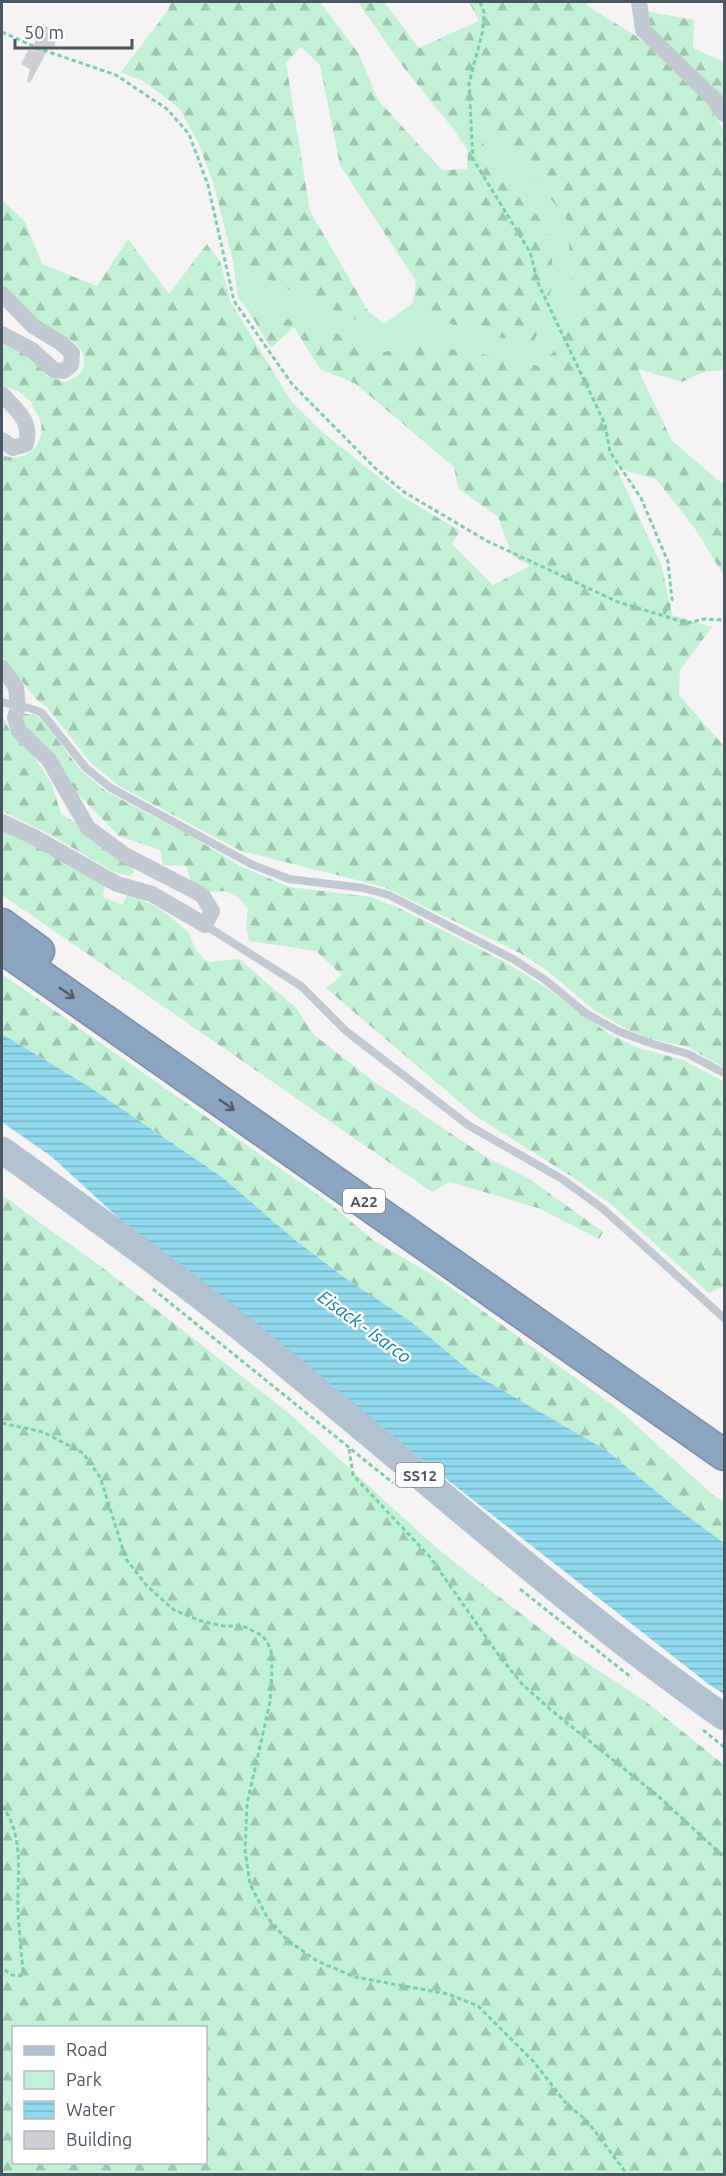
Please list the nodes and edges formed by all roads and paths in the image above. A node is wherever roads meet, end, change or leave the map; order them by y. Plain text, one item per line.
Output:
1 (480, 2) edge
2 (639, 2) edge
3 (2, 32) edge
4 (724, 114) edge
5 (2, 294) edge
6 (2, 334) edge
7 (2, 394) edge
8 (2, 440) edge
9 (663, 615) junction
10 (724, 620) edge
11 (2, 668) edge
12 (2, 702) edge
13 (18, 707) junction
14 (2, 822) edge
15 (2, 924) edge
16 (205, 925) junction
17 (2, 948) edge
18 (724, 1073) edge
19 (2, 1150) edge
20 (150, 1287) dead end
21 (724, 1318) edge
22 (2, 1423) edge
23 (724, 1431) edge
24 (724, 1455) edge
25 (724, 1717) edge
26 (2, 1806) edge
27 (724, 1857) edge
28 (2, 1968) edge
29 (627, 2175) edge

1 - 9 path
2 - 4 street
3 - 9 path
5 - 6 street
7 - 8 street
9 - 10 path
11 - 13 street
12 - 13 lane
13 - 16 street
13 - 18 lane
14 - 16 street
15 - 23 highway, A22
16 - 21 lane
17 -> 24 highway, A22
19 - 25 main road, SS12
20 - 27 path
22 - 29 path
26 - 28 path

